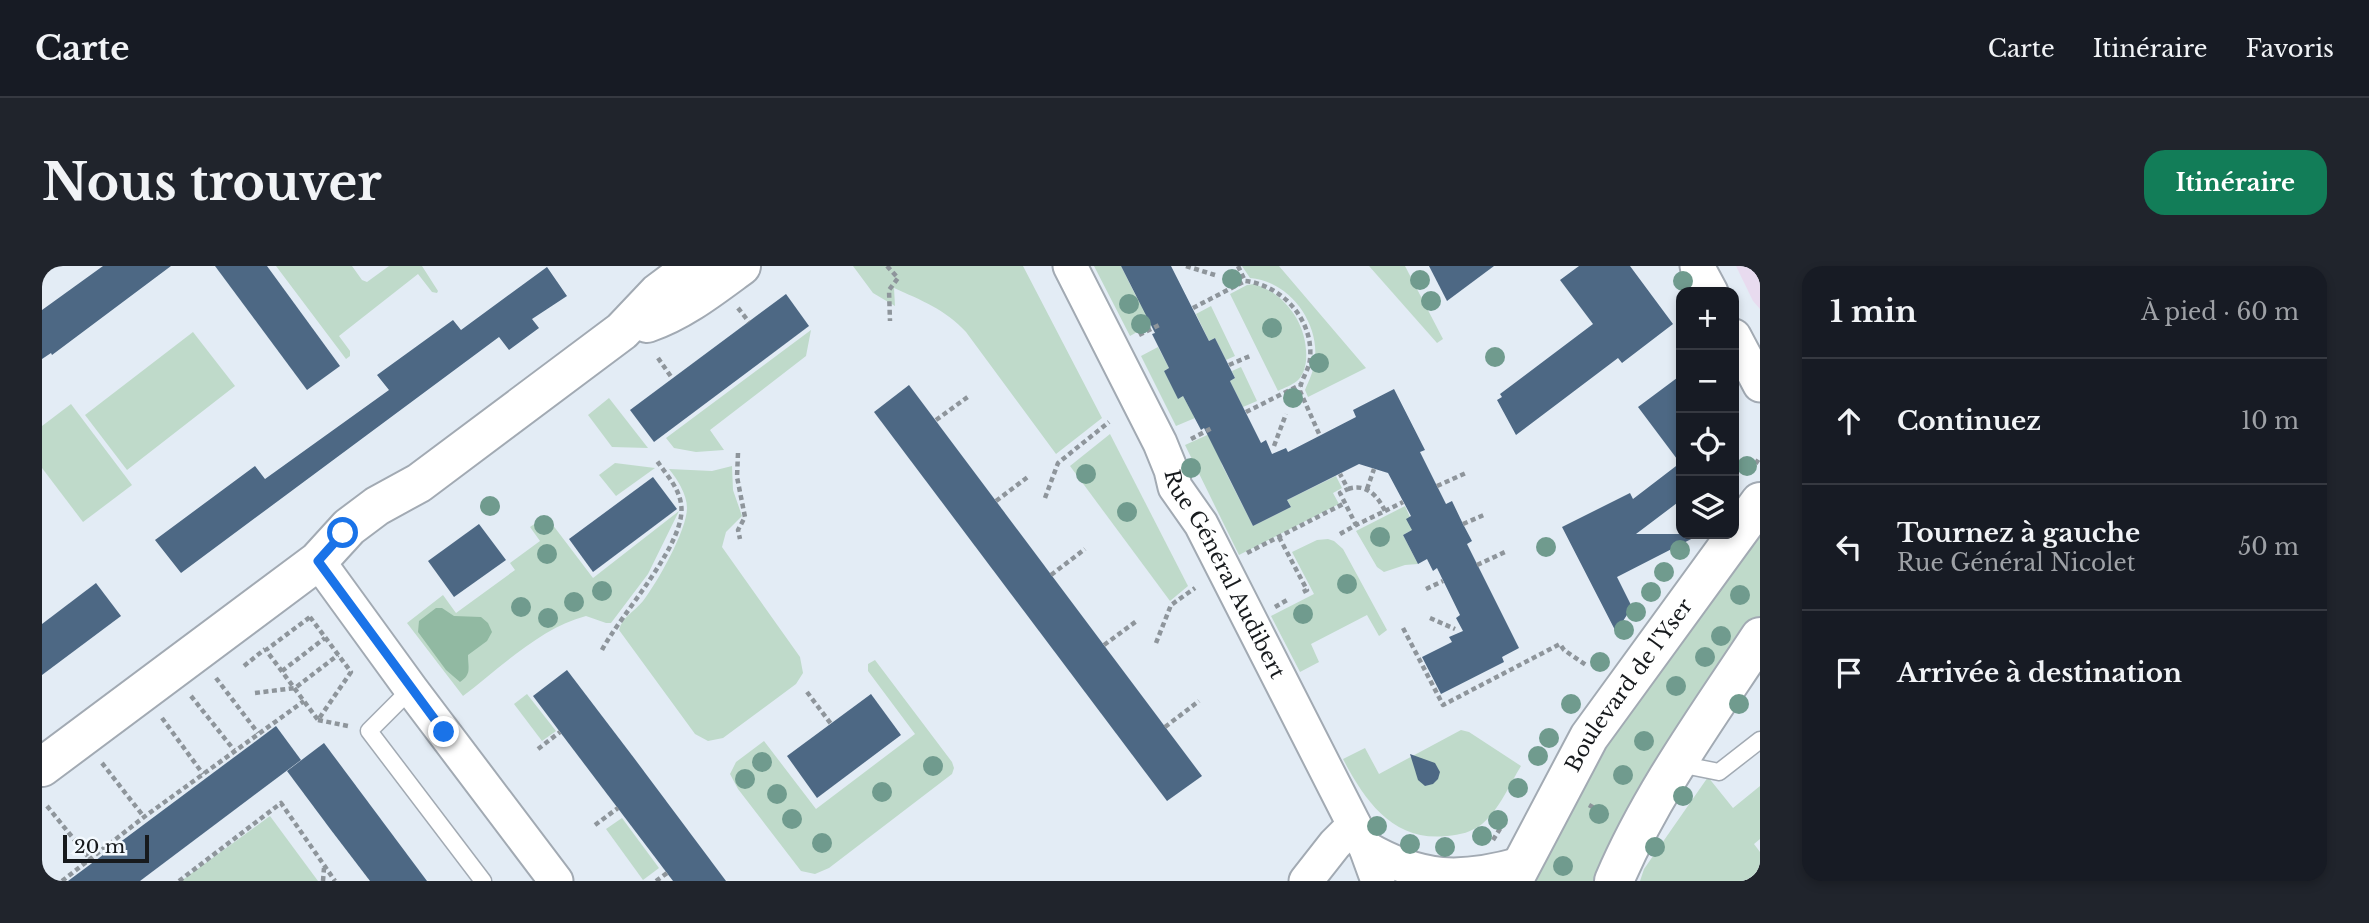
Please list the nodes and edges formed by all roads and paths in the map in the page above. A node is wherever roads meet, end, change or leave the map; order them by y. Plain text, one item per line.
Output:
1 (694, 266) edge
2 (887, 266) edge
3 (1070, 266) edge
4 (1186, 266) edge
5 (1238, 266) edge
6 (1697, 266) edge
7 (1216, 275) dead end
8 (1245, 281) junction
9 (737, 284) edge
10 (1708, 287) edge
11 (1193, 308) dead end
12 (890, 321) dead end
13 (749, 322) dead end
14 (1159, 325) dead end
15 (622, 331) junction
16 (1132, 338) dead end
17 (1739, 345) edge
18 (1250, 356) dead end
19 (658, 358) dead end
20 (1229, 365) dead end
21 (673, 378) dead end
22 (1300, 385) junction
23 (1760, 385) edge
24 (969, 396) dead end
25 (1246, 412) dead end
26 (1286, 414) dead end
27 (936, 421) dead end
28 (1109, 422) dead end
29 (1212, 428) dead end
30 (1320, 436) dead end
31 (1184, 442) dead end
32 (1274, 446) dead end
33 (738, 453) dead end
34 (657, 461) dead end
35 (1374, 469) dead end
36 (1466, 473) dead end
37 (1340, 474) dead end
38 (1029, 476) dead end
39 (1437, 486) dead end
40 (1348, 489) junction
41 (1367, 489) junction
42 (1045, 498) dead end
43 (996, 501) dead end
44 (1403, 502) dead end
45 (1760, 502) edge
46 (1345, 503) junction
47 (1385, 510) junction
48 (1486, 514) dead end
49 (1463, 524) dead end
50 (1356, 525) junction
51 (1340, 534) dead end
52 (1279, 537) junction
53 (740, 539) dead end
54 (1085, 549) dead end
55 (1505, 552) dead end
56 (1240, 556) dead end
57 (318, 561) junction
58 (1477, 565) dead end
59 (1051, 575) dead end
60 (1443, 581) dead end
61 (1195, 588) dead end
62 (1426, 589) dead end
63 (1303, 592) dead end
64 (1430, 618) dead end
65 (1138, 620) dead end
66 (1403, 628) dead end
67 (1455, 629) dead end
68 (1760, 637) edge
69 (325, 638) junction
70 (1156, 643) dead end
71 (1104, 645) dead end
72 (266, 650) junction
73 (602, 650) dead end
74 (338, 655) junction
75 (1586, 665) dead end
76 (244, 666) dead end
77 (282, 671) junction
78 (216, 678) dead end
79 (295, 688) junction
80 (411, 689) junction
81 (807, 692) dead end
82 (255, 694) dead end
83 (191, 696) dead end
84 (304, 701) junction
85 (1199, 701) dead end
86 (162, 718) dead end
87 (318, 720) junction
88 (831, 724) dead end
89 (1165, 727) dead end
90 (369, 731) junction
91 (560, 732) dead end
92 (258, 733) junction
93 (1760, 740) edge
94 (538, 749) dead end
95 (234, 750) junction
96 (103, 763) dead end
97 (42, 767) edge
98 (1672, 769) junction
99 (203, 774) junction
100 (1561, 788) junction
101 (47, 806) dead end
102 (618, 808) dead end
103 (145, 817) junction
104 (595, 825) dead end
105 (1637, 833) junction
106 (1360, 837) junction
107 (90, 859) junction
108 (324, 866) junction
109 (667, 873) dead end
110 (1517, 873) edge
111 (62, 881) edge
112 (179, 881) edge
113 (323, 881) edge
114 (335, 881) edge
115 (482, 881) edge
116 (556, 881) edge
117 (656, 881) edge
118 (1306, 881) edge
119 (1378, 881) edge
120 (1614, 881) edge

1 - 15 main road
2 - 12 path
3 - 106 street, Rue Général Audibert
4 - 7 path
5 - 8 path
6 - 10 street
8 - 11 path
8 - 22 path
9 - 13 path
9 - 15 main road
14 - 16 path
15 - 57 main road
17 - 23 street
18 - 20 path
19 - 21 path
22 - 25 path
22 - 30 path
24 - 27 path
26 - 32 path
28 - 42 path
29 - 31 path
33 - 53 path
34 - 73 path
35 - 41 path
36 - 39 path
37 - 40 path
38 - 43 path
40 - 41 path
40 - 46 path
41 - 47 path
44 - 47 path
45 - 100 main road, Boulevard de l'Yser
46 - 50 path
46 - 52 path
47 - 50 path
48 - 49 path
50 - 51 path
52 - 56 path
52 - 63 path
54 - 59 path
55 - 58 path
57 - 80 street
57 - 97 main road
60 - 62 path
61 - 70 path
64 - 67 path
65 - 71 path
66 - 75 path
68 - 98 main road
69 - 72 path
69 - 74 path
69 - 77 path
72 - 76 path
72 - 77 path
74 - 79 path
74 - 87 path
77 - 79 path
78 - 92 path
79 - 82 path
79 - 84 path
80 - 90 lane
80 - 116 street
81 - 88 path
83 - 95 path
84 - 87 path
84 - 92 path
85 - 89 path
86 - 99 path
87 - 90 path
90 - 115 lane
91 - 94 path
92 - 95 path
93 - 98 lane
95 - 99 path
96 - 103 path
98 - 105 main road
99 - 103 path
100 - 105 path
100 - 110 main road, Boulevard de l'Yser
101 - 107 path
102 - 104 path
103 - 107 path
105 - 120 main road
106 - 110 street
106 - 118 street
106 - 119 street, Rue Général Audibert
107 - 111 path
108 - 112 path
108 - 113 path
108 - 114 path
109 - 117 path

